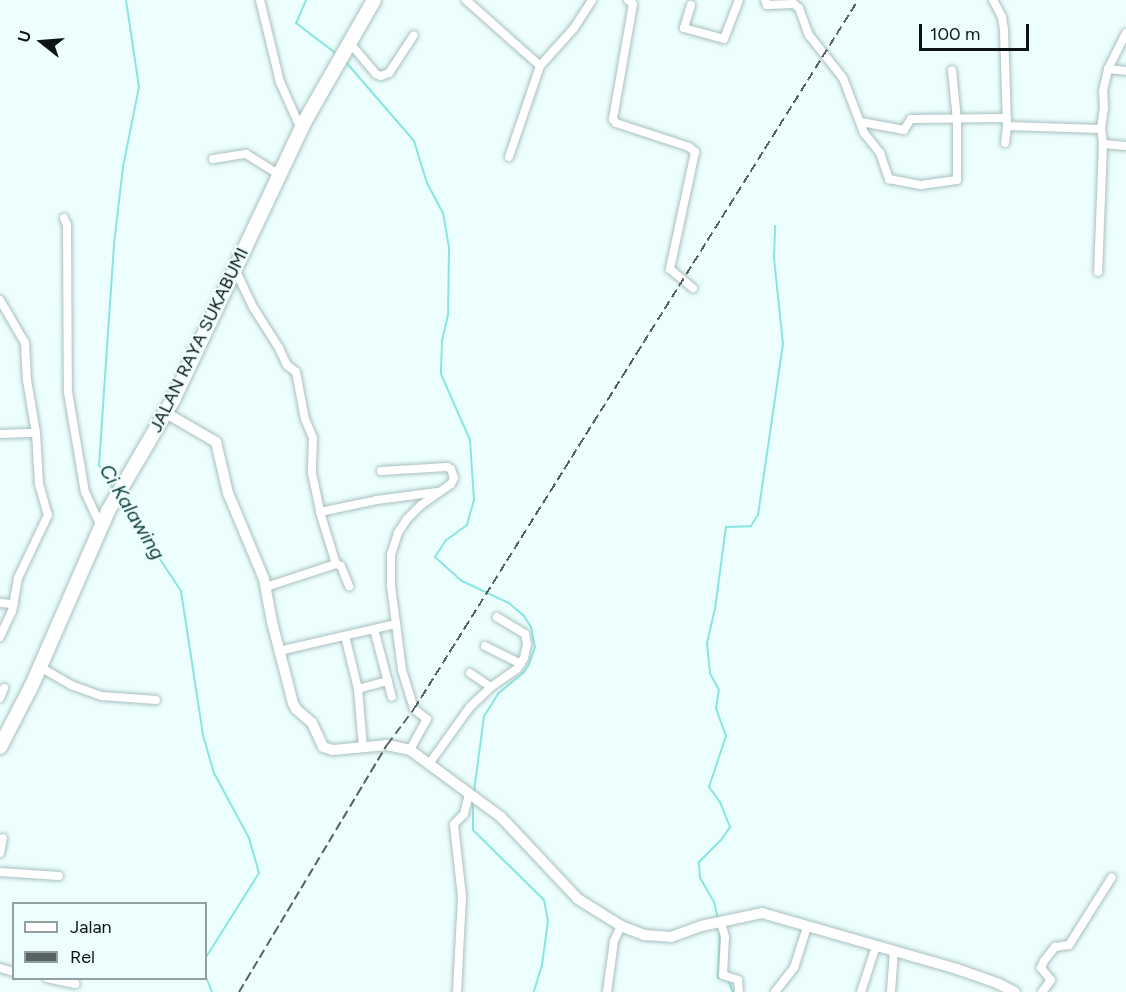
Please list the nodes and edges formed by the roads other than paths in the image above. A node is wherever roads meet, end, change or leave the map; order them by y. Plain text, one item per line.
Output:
1 (260, 0) edge
2 (374, 0) edge
3 (466, 0) edge
4 (592, 0) edge
5 (628, 0) edge
6 (739, 0) edge
7 (765, 0) edge
8 (993, 0) edge
9 (691, 4) dead end
10 (1126, 33) edge
11 (414, 35) dead end
12 (348, 44) junction
13 (540, 66) junction
14 (1108, 69) junction
15 (952, 70) dead end
16 (1126, 71) edge
17 (957, 120) junction
18 (861, 122) junction
19 (1007, 122) junction
20 (301, 129) junction
21 (1101, 129) junction
22 (1005, 143) dead end
23 (1103, 144) junction
24 (1126, 146) edge
25 (509, 157) dead end
26 (213, 159) dead end
27 (280, 175) junction
28 (64, 218) dead end
29 (235, 268) junction
30 (1098, 272) dead end
31 (693, 288) dead end
32 (0, 300) edge
33 (166, 413) junction
34 (0, 429) edge
35 (36, 433) junction
36 (0, 434) edge
37 (381, 471) dead end
38 (437, 492) junction
39 (320, 512) junction
40 (101, 527) junction
41 (336, 564) junction
42 (349, 586) dead end
43 (267, 587) junction
44 (0, 603) edge
45 (14, 604) junction
46 (497, 617) dead end
47 (396, 624) junction
48 (374, 629) junction
49 (345, 636) junction
50 (0, 637) edge
51 (485, 646) dead end
52 (279, 651) junction
53 (521, 664) junction
54 (40, 667) junction
55 (470, 673) dead end
56 (388, 681) junction
57 (491, 687) junction
58 (4, 688) dead end
59 (358, 689) junction
60 (392, 697) dead end
61 (0, 698) edge
62 (156, 700) dead end
63 (0, 747) edge
64 (363, 747) junction
65 (410, 750) junction
66 (429, 764) junction
67 (469, 794) junction
68 (3, 838) dead end
69 (0, 853) edge
70 (0, 872) edge
71 (59, 876) dead end
72 (1112, 877) dead end
73 (719, 922) junction
74 (621, 926) junction
75 (807, 927) junction
76 (876, 946) junction
77 (894, 950) junction
78 (56, 980) edge
79 (75, 984) dead end
80 (457, 992) edge
81 (607, 992) edge
82 (740, 992) edge
83 (775, 992) edge
84 (861, 992) edge
85 (891, 992) edge
86 (1015, 992) edge
87 (1042, 992) edge

1 - 20 street
2 - 12 highway, JALAN RAYA SUKABUMI
3 - 13 street
4 - 13 street
5 - 31 street
6 - 9 street
7 - 18 street
8 - 19 street
10 - 14 street
11 - 12 street
12 - 20 highway, JALAN RAYA SUKABUMI
13 - 25 street
14 - 16 street
14 - 21 street
15 - 17 street
17 - 18 street
17 - 18 street
17 - 19 street
19 - 21 street
19 - 22 street
20 - 27 highway, JALAN RAYA SUKABUMI
21 - 23 street
23 - 24 street
23 - 30 street
26 - 27 street
27 - 29 highway, JALAN RAYA SUKABUMI
28 - 40 street
29 - 33 highway, JALAN RAYA SUKABUMI
29 - 39 street
32 - 35 street
33 - 40 highway, JALAN RAYA SUKABUMI
33 - 43 street
34 - 36 street
35 - 36 street
35 - 45 street
37 - 38 street
38 - 39 street
38 - 47 street
39 - 41 street
40 - 54 highway, JALAN RAYA SUKABUMI
41 - 42 street
41 - 43 street
43 - 52 street
44 - 45 street
45 - 50 street
46 - 53 street
47 - 48 street
47 - 65 street
48 - 49 street
48 - 56 street
49 - 52 street
49 - 59 street
51 - 53 street
52 - 64 street
53 - 57 street
54 - 62 street
54 - 63 highway, JALAN RAYA SUKABUMI
55 - 57 street
56 - 59 street
56 - 60 street
57 - 66 street
58 - 61 street
59 - 64 street
64 - 65 street
65 - 66 street
66 - 67 street
67 - 74 street
67 - 80 street
68 - 69 street
70 - 71 street
72 - 87 street
73 - 74 street
73 - 75 street
73 - 82 street
74 - 81 street
75 - 76 street
75 - 83 street
76 - 77 street
76 - 84 street
77 - 85 street
77 - 86 street
78 - 79 street

